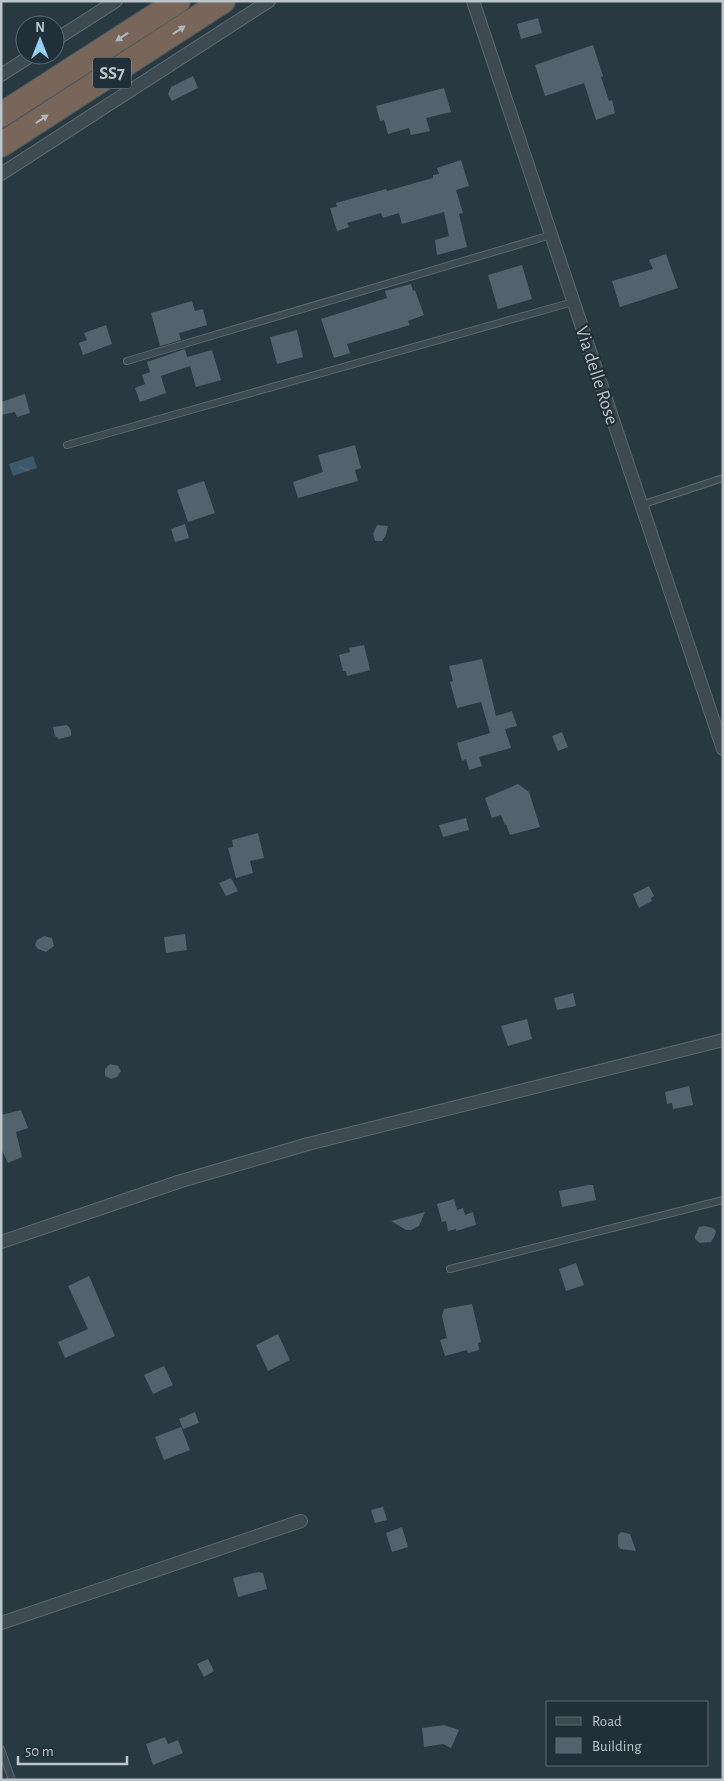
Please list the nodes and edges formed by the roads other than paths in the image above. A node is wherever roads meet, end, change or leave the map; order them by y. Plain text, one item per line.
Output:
1 (116, 1) edge
2 (178, 1) edge
3 (223, 1) edge
4 (269, 1) edge
5 (473, 1) edge
6 (65, 34) edge
7 (16, 65) edge
8 (1, 75) edge
9 (1, 115) edge
10 (1, 145) edge
11 (1, 174) edge
12 (551, 235) junction
13 (573, 302) junction
14 (127, 361) dead end
15 (67, 445) dead end
16 (723, 478) edge
17 (641, 504) junction
18 (723, 749) edge
19 (723, 1040) edge
20 (723, 1200) edge
21 (1, 1242) edge
22 (450, 1269) dead end
23 (301, 1520) dead end
24 (1, 1623) edge
25 (1, 1749) edge
26 (12, 1780) edge

1 - 6 street
2 -> 9 highway, SS7
10 -> 3 highway, SS7
4 - 11 street
5 - 12 street, Via delle Rose
7 - 8 street
12 - 13 street, Via delle Rose
12 - 14 lane
13 - 15 lane
13 - 17 street, Via delle Rose
16 - 17 lane
17 - 18 street, Via delle Rose
19 - 21 street
20 - 22 lane
23 - 24 street
25 - 26 lane

